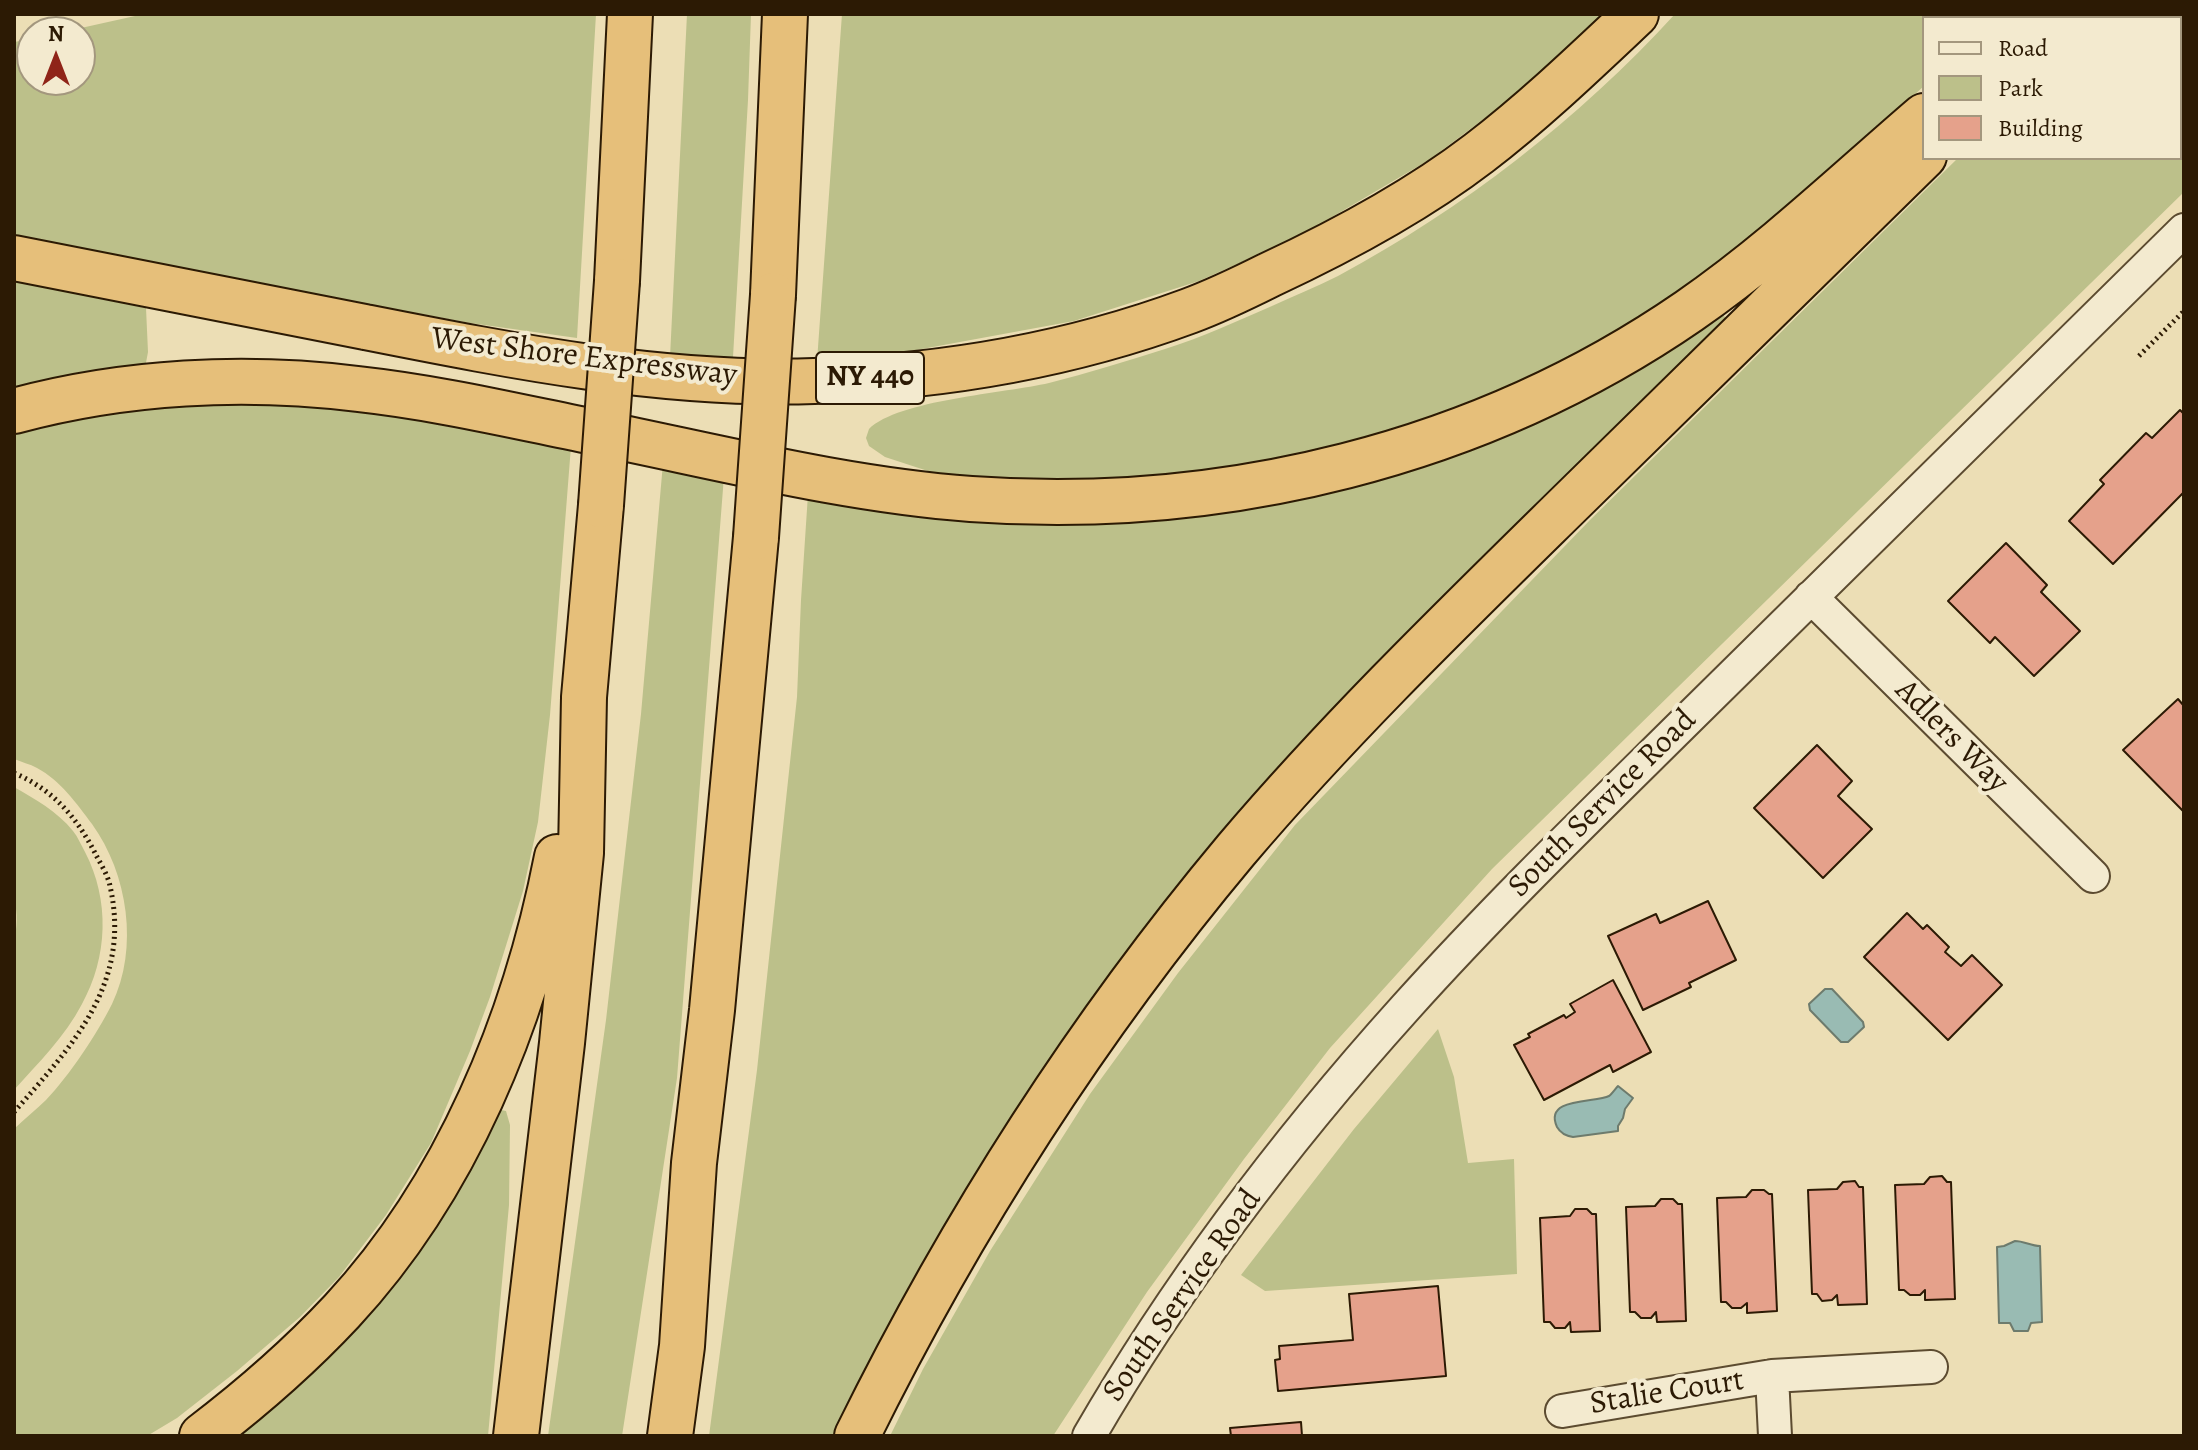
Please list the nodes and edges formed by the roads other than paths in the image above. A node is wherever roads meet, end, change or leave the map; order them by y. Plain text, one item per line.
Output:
1 (630, 14) edge
2 (785, 14) edge
3 (1636, 14) edge
4 (1922, 118) edge
5 (1922, 158) edge
6 (2184, 230) edge
7 (14, 258) edge
8 (14, 411) edge
9 (1811, 597) junction
10 (584, 697) junction
11 (2093, 876) dead end
12 (694, 1163) junction
13 (1931, 1367) dead end
14 (1772, 1376) junction
15 (1562, 1411) dead end
16 (202, 1436) edge
17 (516, 1436) edge
18 (643, 1436) edge
19 (670, 1436) edge
20 (857, 1436) edge
21 (1089, 1436) edge
22 (1775, 1436) edge

1 - 10 highway, bridge
2 - 12 highway, bridge
3 - 7 highway, West Shore Expressway / NY 440
4 - 8 highway
5 - 20 highway
6 - 9 street, South Service Road
9 - 11 street, Adlers Way
9 - 21 street, South Service Road
10 - 16 highway
10 - 17 highway
12 - 18 highway
12 - 19 highway
13 - 14 street, Stalie Court
14 - 15 street, Stalie Court
14 - 22 street, Stalie Court

